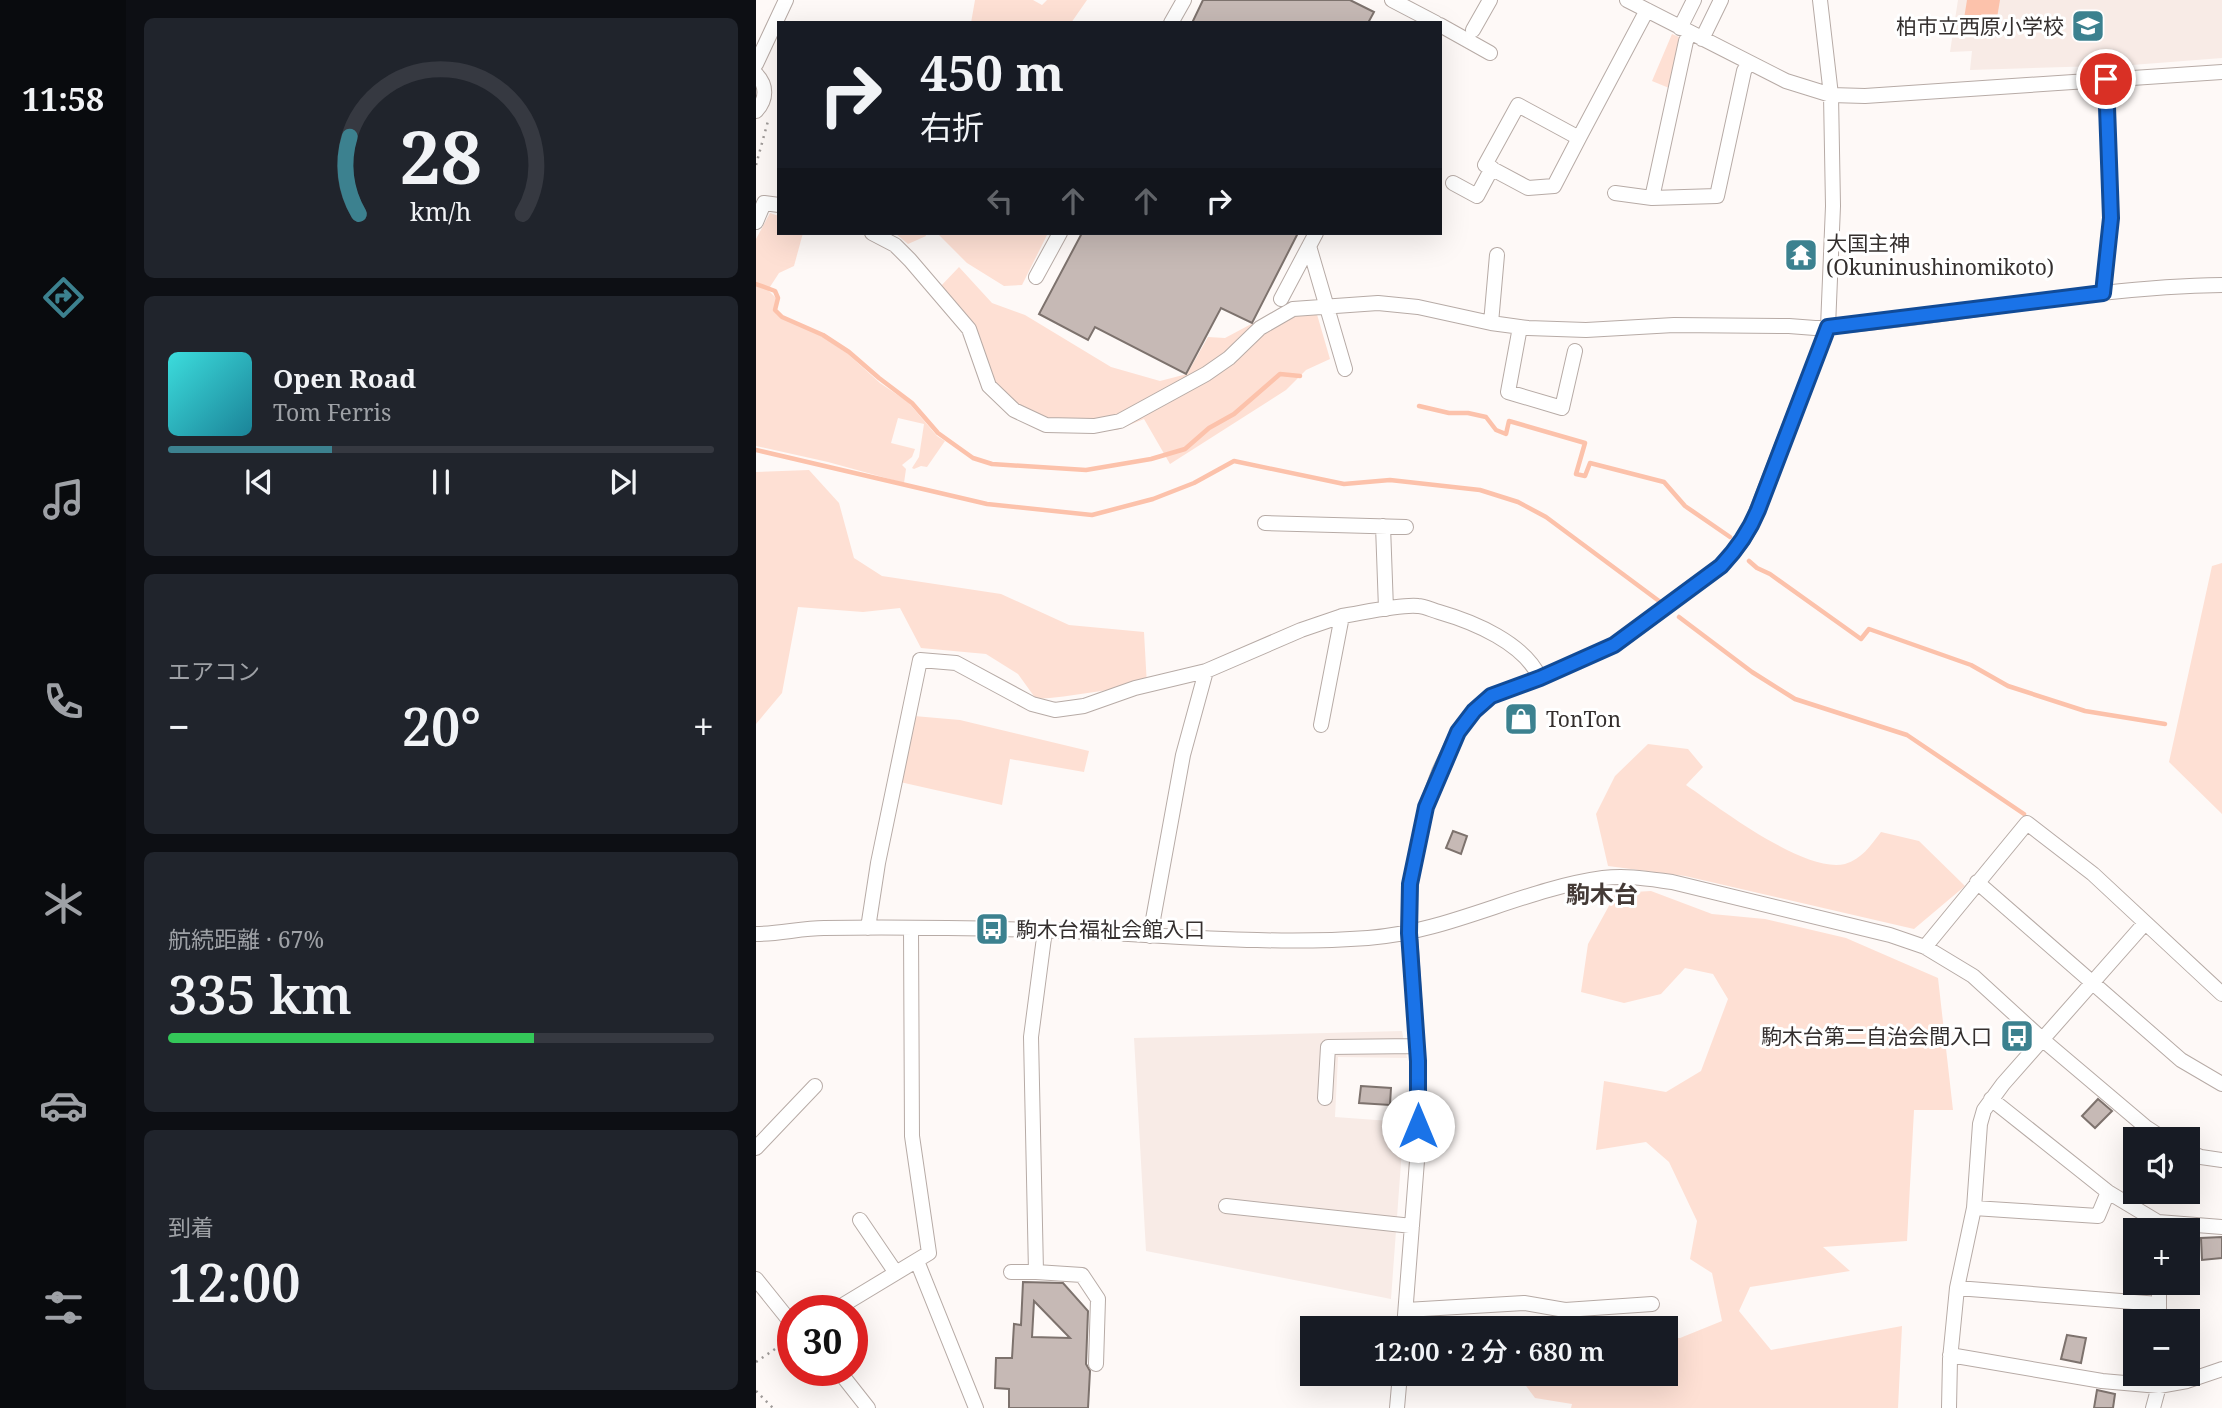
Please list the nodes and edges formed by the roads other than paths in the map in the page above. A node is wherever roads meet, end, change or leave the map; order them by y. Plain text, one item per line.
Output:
1 (786, 0) edge
2 (1184, 0) edge
3 (1392, 0) edge
4 (1490, 0) edge
5 (1627, 0) edge
6 (1694, 0) edge
7 (1721, 0) edge
8 (1820, 0) edge
9 (1647, 10) junction
10 (1172, 21) edge
11 (1429, 21) edge
12 (1442, 28) edge
13 (1473, 30) dead end
14 (1691, 33) junction
15 (1490, 53) dead end
16 (756, 64) edge
17 (1748, 64) junction
18 (2222, 72) edge
19 (756, 74) edge
20 (2106, 79) junction
21 (1830, 95) junction
22 (760, 105) edge
23 (1579, 138) junction
24 (1492, 168) junction
25 (1453, 183) dead end
26 (1615, 193) dead end
27 (1652, 198) junction
28 (777, 205) edge
29 (756, 222) edge
30 (876, 235) edge
31 (1059, 235) edge
32 (1315, 235) edge
33 (1309, 246) junction
34 (1497, 255) dead end
35 (1036, 277) dead end
36 (2222, 285) edge
37 (2103, 293) junction
38 (1281, 299) dead end
39 (1326, 307) junction
40 (1491, 323) junction
41 (1520, 327) junction
42 (1828, 327) junction
43 (1575, 351) dead end
44 (1345, 369) dead end
45 (1265, 523) dead end
46 (1383, 526) junction
47 (1406, 527) dead end
48 (1386, 609) junction
49 (1342, 616) junction
50 (1206, 671) junction
51 (1540, 678) junction
52 (1321, 725) dead end
53 (1977, 882) junction
54 (2145, 923) junction
55 (867, 928) junction
56 (911, 928) junction
57 (1045, 930) junction
58 (1409, 933) junction
59 (756, 934) edge
60 (1150, 936) junction
61 (1925, 947) junction
62 (2092, 981) junction
63 (2222, 994) edge
64 (2043, 1040) junction
65 (1417, 1046) junction
66 (2222, 1084) edge
67 (815, 1086) dead end
68 (1325, 1098) dead end
69 (1991, 1099) junction
70 (2146, 1127) edge
71 (756, 1148) edge
72 (2200, 1157) edge
73 (2222, 1160) edge
74 (2108, 1192) junction
75 (1226, 1206) dead end
76 (1974, 1208) junction
77 (2146, 1218) edge
78 (860, 1220) dead end
79 (1412, 1227) junction
80 (2200, 1227) edge
81 (2222, 1227) edge
82 (916, 1261) junction
83 (1011, 1272) dead end
84 (1036, 1272) junction
85 (896, 1273) junction
86 (756, 1279) edge
87 (1957, 1288) junction
88 (860, 1295) edge
89 (2159, 1295) edge
90 (1652, 1304) dead end
91 (2159, 1304) junction
92 (2159, 1309) edge
93 (777, 1311) edge
94 (1406, 1311) junction
95 (1405, 1316) edge
96 (1950, 1355) junction
97 (1096, 1364) dead end
98 (2222, 1369) edge
99 (2200, 1377) edge
100 (2123, 1381) edge
101 (851, 1386) edge
102 (1399, 1386) edge
103 (2158, 1386) edge
104 (868, 1408) edge
105 (976, 1408) edge
106 (1397, 1408) edge
107 (1949, 1408) edge
108 (2153, 1408) edge

1 - 16 street
2 - 10 street
3 - 11 street
4 - 13 street
5 - 9 street
6 - 14 street
7 - 14 street
8 - 21 street
9 - 14 street
9 - 23 street
12 - 15 street
14 - 17 street
14 - 27 street
17 - 21 street
17 - 27 street
18 - 20 street
19 - 22 street
20 - 21 street
20 - 37 street
21 - 42 street
23 - 24 street
23 - 24 street
24 - 25 street
26 - 27 street
28 - 29 street
30 - 39 street
31 - 35 street
32 - 33 street
33 - 38 street
33 - 39 street
34 - 40 street
36 - 37 street
37 - 42 street
39 - 40 street
39 - 44 street
40 - 41 street
41 - 42 street
41 - 43 street
42 - 51 street
45 - 46 street
46 - 47 street
46 - 48 street
48 - 49 street
48 - 51 street
49 - 50 street
49 - 52 street
50 - 55 street
50 - 60 street
51 - 58 street
53 - 54 street
53 - 61 street
53 - 62 street
54 - 62 street
54 - 63 street
55 - 56 street
55 - 59 street
56 - 57 street
56 - 82 street
57 - 60 street
57 - 84 street
58 - 60 street
58 - 61 street
58 - 65 street
61 - 64 street
62 - 64 street
62 - 66 street
64 - 69 street
64 - 70 street
65 - 68 street
65 - 79 street
67 - 71 street
69 - 74 street
69 - 76 street
72 - 73 street
74 - 76 street
74 - 77 street
75 - 79 street
76 - 87 street
78 - 85 street
79 - 94 street
80 - 81 street
82 - 85 street
82 - 105 street
83 - 84 street
84 - 97 street
85 - 88 street
86 - 93 street
87 - 91 street
87 - 96 street
89 - 91 street
90 - 94 street
91 - 92 street
94 - 95 street
96 - 100 street
96 - 107 street
98 - 99 street
101 - 104 street
102 - 106 street
103 - 108 street

